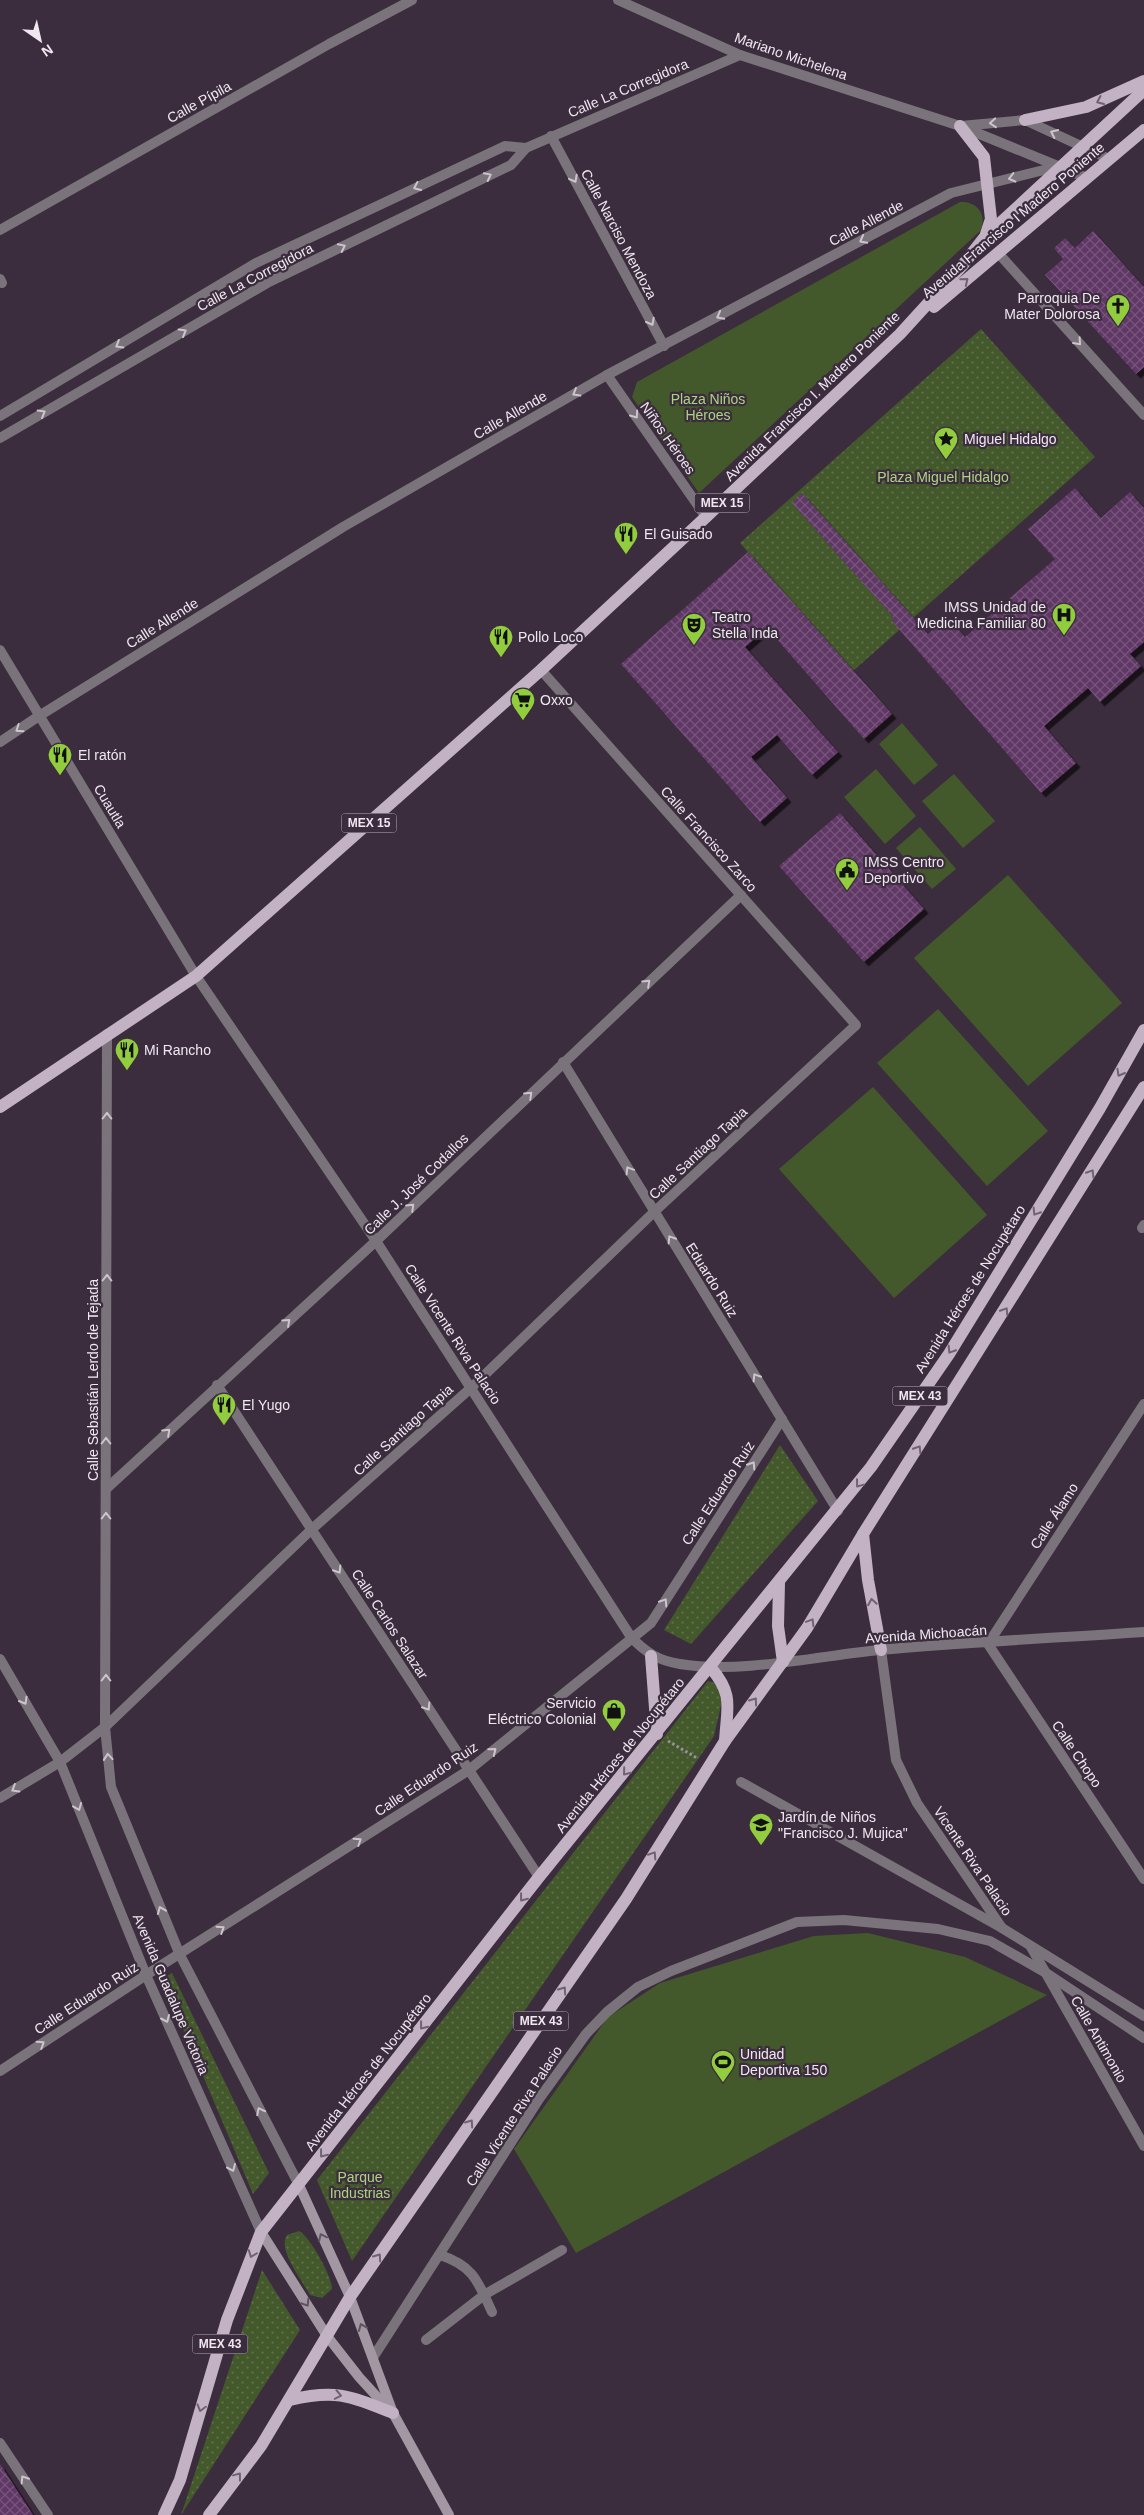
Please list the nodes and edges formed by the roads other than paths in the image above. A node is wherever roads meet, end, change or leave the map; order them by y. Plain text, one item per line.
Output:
1 (412, 0) edge
2 (618, 0) edge
3 (740, 55) junction
4 (1144, 81) edge
5 (1144, 90) edge
6 (1025, 120) junction
7 (960, 126) junction
8 (1144, 130) edge
9 (551, 136) junction
10 (1082, 146) junction
11 (526, 148) junction
12 (1109, 159) junction
13 (1060, 166) junction
14 (1087, 178) junction
15 (988, 184) junction
16 (0, 230) edge
17 (984, 238) junction
18 (999, 254) junction
19 (900, 334) junction
20 (664, 346) junction
21 (607, 375) junction
22 (1144, 415) edge
23 (0, 416) edge
24 (0, 438) edge
25 (706, 518) junction
26 (0, 650) edge
27 (541, 670) junction
28 (39, 716) junction
29 (0, 742) edge
30 (741, 895) junction
31 (196, 976) junction
32 (856, 1026) joint
33 (1144, 1030) edge
34 (107, 1034) junction
35 (563, 1062) junction
36 (1144, 1087) edge
37 (0, 1107) edge
38 (654, 1212) junction
39 (376, 1241) junction
40 (217, 1386) junction
41 (472, 1387) junction
42 (1144, 1404) edge
43 (782, 1419) junction
44 (106, 1489) junction
45 (838, 1511) junction
46 (312, 1530) junction
47 (863, 1534) junction
48 (778, 1583) junction
49 (1144, 1632) edge
50 (631, 1637) junction
51 (988, 1644) junction
52 (881, 1650) junction
53 (651, 1656) junction
54 (0, 1659) edge
55 (783, 1662) junction
56 (711, 1668) junction
57 (105, 1727) junction
58 (656, 1734) junction
59 (725, 1741) junction
60 (60, 1762) junction
61 (468, 1770) junction
62 (741, 1782) dead end
63 (0, 1798) edge
64 (539, 1877) junction
65 (1144, 1879) edge
66 (1002, 1928) junction
67 (1030, 1946) junction
68 (180, 1955) junction
69 (1046, 1973) junction
70 (146, 1975) junction
71 (1144, 2016) edge
72 (1144, 2038) edge
73 (0, 2071) edge
74 (1144, 2146) edge
75 (298, 2185) junction
76 (260, 2232) junction
77 (562, 2250) dead end
78 (440, 2256) junction
79 (484, 2295) junction
80 (350, 2297) junction
81 (492, 2312) dead end
82 (327, 2336) junction
83 (426, 2340) dead end
84 (374, 2356) junction
85 (290, 2400) junction
86 (393, 2413) junction
87 (0, 2443) edge
88 (48, 2515) edge
89 (164, 2515) edge
90 (209, 2515) edge
91 (449, 2515) edge

1 - 16 street, Calle Pípila
2 - 3 street, Mariano Michelena
3 - 7 street, Mariano Michelena
3 - 9 street, Calle La Corregidora
4 -> 6 main road
5 - 10 main road, Avenida Francisco I. Madero Poniente / MEX 15
6 -> 7 street, Mariano Michelena
10 -> 6 street, Mariano Michelena
7 - 13 street, Mariano Michelena
7 - 15 main road
8 - 12 main road, Avenida Francisco I Madero Poniente / MEX 15
9 - 11 street, Calle La Corregidora
9 -> 20 street, Calle Narciso Mendoza
10 - 12 street, Mariano Michelena
10 - 13 main road, Avenida Francisco I. Madero Poniente / MEX 15
11 -> 23 street, Calle La Corregidora
24 -> 11 street, Calle La Corregidora
12 - 14 main road, Avenida Francisco I Madero Poniente / MEX 15
13 - 14 street, Mariano Michelena
13 -> 15 street, Calle Allende
13 - 17 main road, Avenida Francisco I. Madero Poniente / MEX 15
14 - 18 main road, Avenida Francisco I Madero Poniente / MEX 15
15 - 17 main road
15 -> 20 street, Calle Allende
17 - 19 main road, Avenida Francisco I. Madero Poniente / MEX 15
19 -> 18 main road, Avenida Francisco I Madero Poniente / MEX 15
18 -> 22 street
19 - 25 main road, Avenida Francisco I. Madero Poniente / MEX 15
20 - 21 street, Calle Allende
21 -> 25 street, Niños Héroes
21 -> 28 street, Calle Allende
25 - 27 main road, Avenida Francisco I. Madero Poniente / MEX 15
26 - 28 street, Cuautla
27 - 30 street, Calle Francisco Zarco
27 - 31 main road, Avenida Francisco I. Madero Poniente / MEX 15
28 -> 29 street, Calle Allende
28 - 31 street, Cuautla
30 - 32 street, Calle Francisco Zarco
35 -> 30 street, Calle J. José Codallos
31 - 34 main road, Avenida Francisco I. Madero Poniente / MEX 15
31 - 39 street, Calle Vicente Riva Palacio
32 - 38 street, Calle Santiago Tapia
33 -> 45 main road, Avenida Héroes de Nocupétaro / MEX 43
34 - 37 main road, Avenida Francisco I. Madero Poniente / MEX 15
44 -> 34 street, Calle Sebastián Lerdo de Tejada
38 -> 35 street, Eduardo Ruiz
39 -> 35 street, Calle J. José Codallos
47 -> 36 main road, MEX 43
38 - 41 street, Calle Santiago Tapia
43 -> 38 street, Eduardo Ruiz
40 -> 39 street, Calle J. José Codallos
39 - 41 street, Calle Vicente Riva Palacio
44 -> 40 street, Calle J. José Codallos
40 - 46 street, Calle Carlos Salazar
41 - 46 street, Calle Santiago Tapia
41 - 50 street, Calle Vicente Riva Palacio
42 - 51 street, Calle Álamo
43 - 45 street, Eduardo Ruiz
50 -> 43 street, Calle Eduardo Ruiz
57 -> 44 street, Calle Sebastián Lerdo de Tejada
45 - 48 main road, Avenida Héroes de Nocupétaro / MEX 43
46 - 57 street, Calle Santiago Tapia
46 -> 61 street, Calle Carlos Salazar
52 -> 47 main road
55 -> 47 main road, MEX 43
48 - 55 main road
48 - 56 main road, Avenida Héroes de Nocupétaro / MEX 43
49 - 51 street, Avenida Michoacán
50 - 53 street, Calle Vicente Riva Palacio
61 -> 50 street, Calle Eduardo Ruiz
51 - 52 street, Avenida Michoacán
51 - 65 street, Calle Chopo
52 - 55 street, Avenida Michoacán
52 - 66 street, Vicente Riva Palacio
53 - 56 street, Calle Vicente Riva Palacio
53 - 58 main road
54 -> 60 street, Avenida Guadalupe Victoria
55 - 56 street, Avenida Michoacán
59 -> 55 main road, MEX 43
56 - 58 main road, Avenida Héroes de Nocupétaro / MEX 43
56 - 59 main road
57 - 60 street, Calle Santiago Tapia
68 -> 57 street, Avenida Guadalupe Victoria
58 -> 64 main road, Avenida Héroes de Nocupétaro / MEX 43
80 -> 59 main road, MEX 43
60 -> 63 street, Calle Santiago Tapia
60 -> 70 street, Avenida Guadalupe Victoria
61 - 64 street, Calle Carlos Salazar
68 -> 61 street, Calle Eduardo Ruiz
62 - 66 street
64 -> 75 main road, Avenida Héroes de Nocupétaro / MEX 43
66 - 67 street, Vicente Riva Palacio
67 - 69 street, Calle Antimonio
67 - 71 street, Vicente Riva Palacio
68 - 70 street, Calle Eduardo Ruiz
75 -> 68 street, Avenida Guadalupe Victoria
69 - 72 street, Calle Vicente Riva Palacio
69 - 74 street, Calle Antimonio
69 - 78 street, Calle Vicente Riva Palacio
73 -> 70 street, Calle Eduardo Ruiz
70 -> 76 street, Avenida Guadalupe Victoria
75 - 76 main road, Avenida Héroes de Nocupétaro / MEX 43
80 -> 75 main road, Avenida Guadalupe Victoria
76 -> 82 main road, Avenida Guadalupe Victoria
76 -> 89 main road, Avenida Héroes de Nocupétaro / MEX 43
77 - 79 street
78 - 79 street
78 - 84 street, Calle Vicente Riva Palacio
79 - 81 street
79 - 83 street
80 - 82 main road, MEX 43
84 -> 80 main road, Avenida Guadalupe Victoria
82 - 85 main road, MEX 43
82 - 86 main road, Avenida Guadalupe Victoria
84 - 86 main road, Avenida Guadalupe Victoria
85 -> 86 main road
90 -> 85 main road, MEX 43
86 - 91 main road
88 -> 87 street

